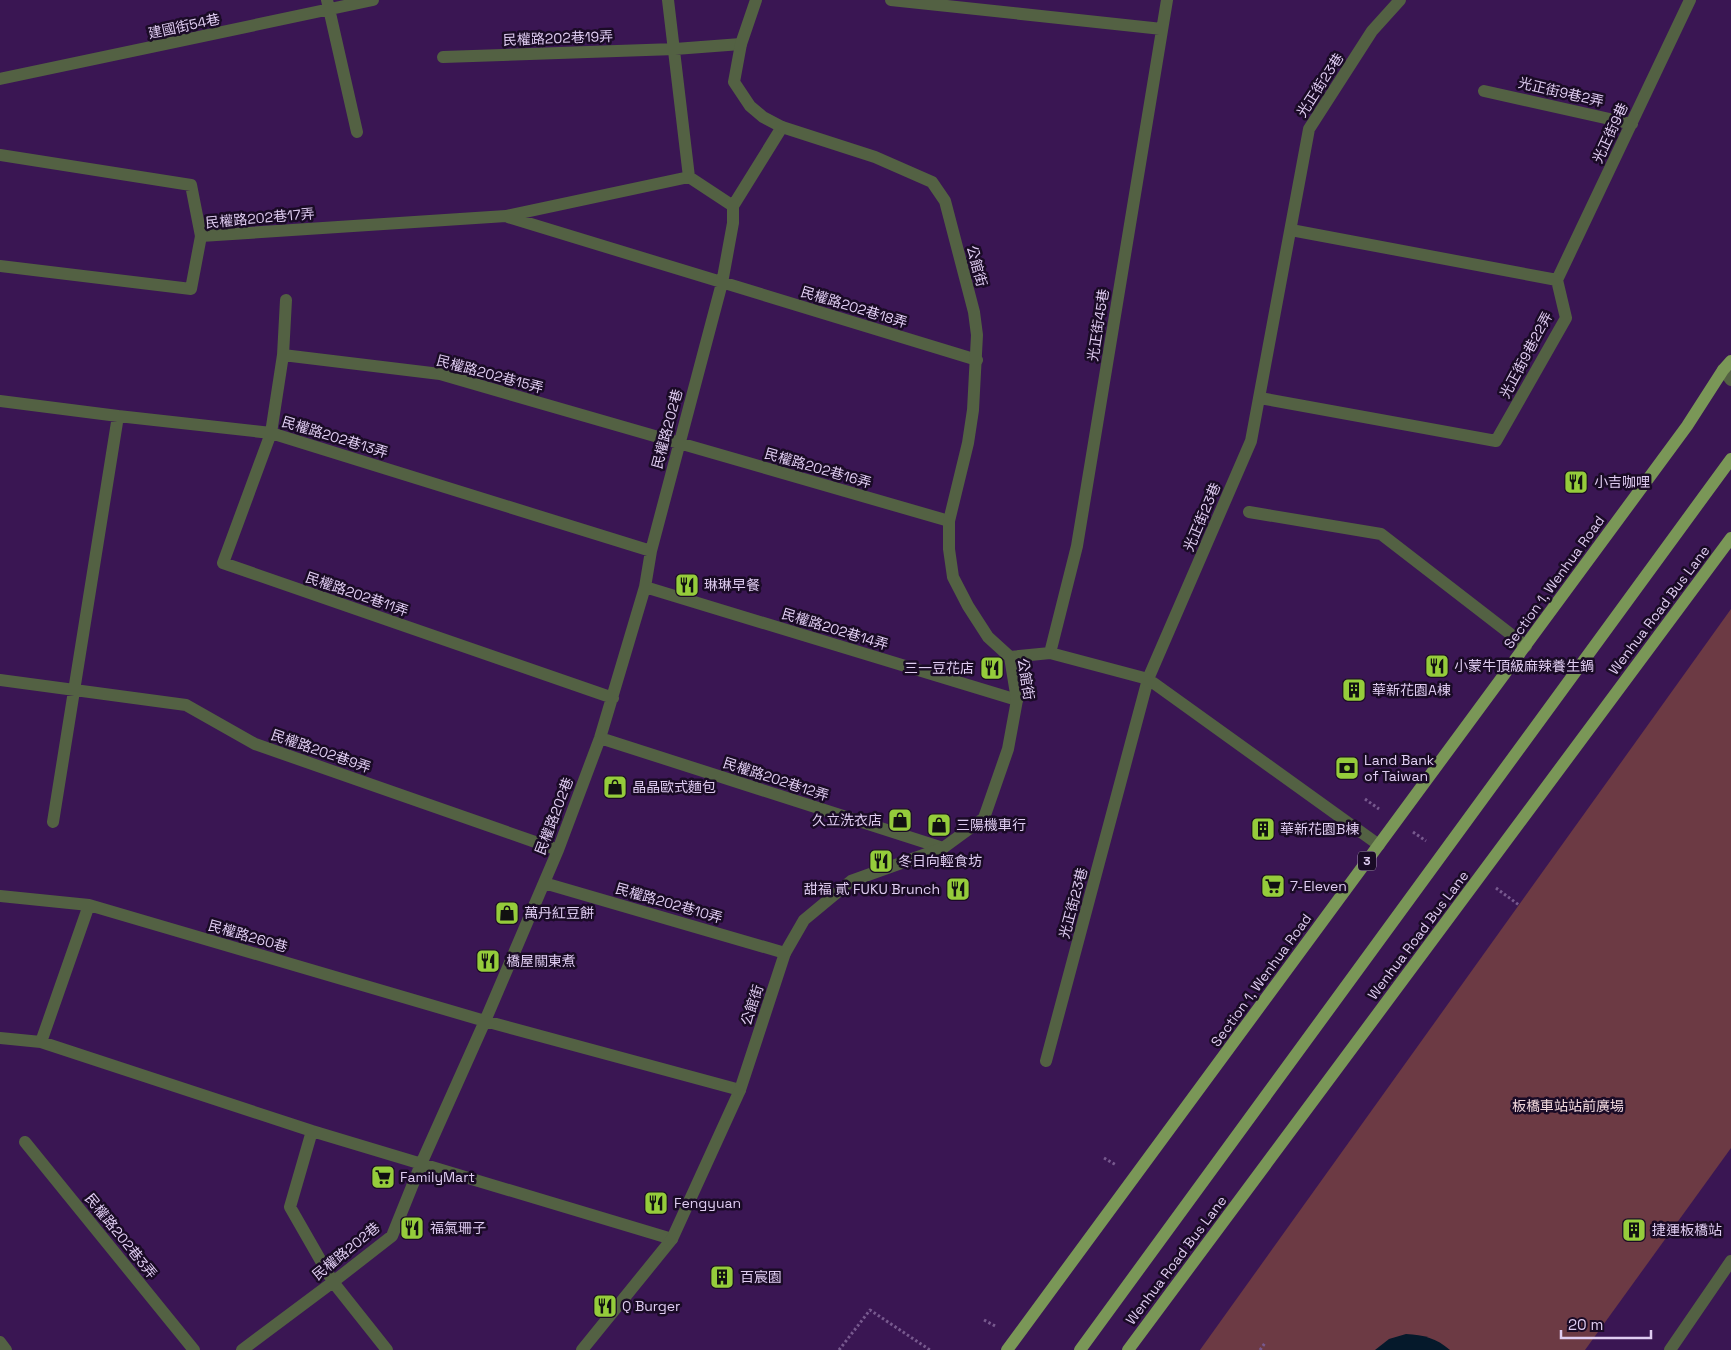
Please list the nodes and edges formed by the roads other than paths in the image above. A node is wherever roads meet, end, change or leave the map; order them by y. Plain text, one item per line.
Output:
1 (373, 0) edge
2 (668, 0) edge
3 (756, 0) edge
4 (892, 0) edge
5 (1167, 0) edge
6 (1400, 0) edge
7 (1690, 0) edge
8 (329, 5) edge
9 (1162, 29) junction
10 (741, 44) junction
11 (675, 50) junction
12 (443, 58) dead end
13 (0, 79) edge
14 (1484, 90) dead end
15 (1632, 124) junction
16 (782, 127) junction
17 (357, 132) dead end
18 (0, 155) edge
19 (689, 177) junction
20 (733, 206) junction
21 (506, 216) junction
22 (1292, 230) junction
23 (201, 236) junction
24 (0, 266) edge
25 (1557, 280) junction
26 (722, 283) junction
27 (286, 300) dead end
28 (283, 355) junction
29 (977, 360) junction
30 (1728, 368) edge
31 (1731, 380) edge
32 (1260, 398) junction
33 (0, 401) edge
34 (118, 416) junction
35 (271, 434) junction
36 (679, 444) junction
37 (1731, 458) edge
38 (1249, 512) dead end
39 (949, 521) junction
40 (1731, 538) edge
41 (650, 551) junction
42 (645, 587) junction
43 (1526, 646) junction
44 (1050, 652) junction
45 (1010, 657) junction
46 (1148, 679) junction
47 (0, 680) edge
48 (74, 690) junction
49 (613, 698) junction
50 (1017, 700) junction
51 (600, 738) junction
52 (53, 822) dead end
53 (1379, 844) junction
54 (943, 848) junction
55 (558, 850) junction
56 (544, 883) junction
57 (0, 896) edge
58 (89, 905) junction
59 (785, 953) junction
60 (485, 1021) junction
61 (0, 1038) edge
62 (41, 1042) junction
63 (1046, 1061) dead end
64 (740, 1090) junction
65 (312, 1131) junction
66 (25, 1142) dead end
67 (421, 1164) junction
68 (672, 1239) junction
69 (1731, 1261) edge
70 (333, 1282) junction
71 (0, 1342) edge
72 (6, 1350) edge
73 (194, 1350) edge
74 (242, 1350) edge
75 (387, 1350) edge
76 (582, 1350) edge
77 (1007, 1350) edge
78 (1080, 1350) edge
79 (1128, 1350) edge
80 (1670, 1350) edge

1 - 8 street, 建國街54巷
2 - 11 street
3 - 10 street, 公館街
4 - 9 street
5 - 9 street, 光正街45巷
6 - 22 street, 光正街23巷
7 - 15 street, 光正街9巷
8 - 13 street, 建國街54巷
8 - 17 street
9 - 44 street, 光正街45巷
10 - 11 street, 民權路202巷19弄
10 - 16 street, 公館街
11 - 12 street, 民權路202巷19弄
11 - 19 street
14 - 15 street, 光正街9巷2弄
15 - 25 street, 光正街9巷
16 - 20 street, 民權路202巷
16 - 29 street, 公館街
18 - 23 street
19 - 20 street
19 - 21 street, 民權路202巷17弄
20 - 26 street, 民權路202巷
21 - 23 street, 民權路202巷17弄
21 - 26 street, 民權路202巷17弄
22 - 25 street
22 - 32 street, 光正街23巷
23 - 24 street, 民權路202巷17弄
25 - 32 street, 光正街9巷22弄
26 - 29 street, 民權路202巷18弄
26 - 36 street, 民權路202巷
27 - 28 street
28 - 35 street
28 - 36 street, 民權路202巷15弄
29 - 39 street, 公館街
30 - 31 street
30 - 43 main road, Section 1, Wenhua Road / 3
32 - 46 street, 光正街23巷
33 - 34 street, 民權路202巷13弄
34 - 35 street, 民權路202巷13弄
34 - 48 street
35 - 41 street, 民權路202巷13弄
35 - 49 street, 民權路202巷11弄
36 - 39 street, 民權路202巷16弄
36 - 41 street, 民權路202巷
37 - 78 main road
38 - 43 street
39 - 45 street, 公館街
40 - 79 main road, Wenhua Road Bus Lane
41 - 42 street, 民權路202巷
42 - 49 street, 民權路202巷
42 - 50 street, 民權路202巷14弄
43 - 53 main road, Section 1, Wenhua Road / 3
44 - 45 street
44 - 46 street
45 - 50 street, 公館街
46 - 53 street
46 - 63 street, 光正街23巷
47 - 48 street, 民權路202巷9弄
48 - 52 street
48 - 55 street, 民權路202巷9弄
49 - 51 street, 民權路202巷
50 - 54 street, 公館街
51 - 54 street, 民權路202巷12弄
51 - 55 street, 民權路202巷
53 - 77 main road, Section 1, Wenhua Road / 3
54 - 59 street, 公館街
55 - 56 street, 民權路202巷
56 - 59 street, 民權路202巷10弄
56 - 60 street, 民權路202巷
57 - 58 street, 民權路260巷
58 - 60 street, 民權路260巷
58 - 62 street
59 - 64 street, 公館街
60 - 64 street, 民權路260巷
60 - 67 street, 民權路202巷
61 - 62 street
62 - 65 street
64 - 68 street, 公館街
65 - 67 street
65 - 70 street
66 - 73 street, 民權路202巷3弄
67 - 68 street
67 - 70 street, 民權路202巷
68 - 76 street, 公館街
69 - 80 street
70 - 74 street, 民權路202巷
70 - 75 street
71 - 72 street

